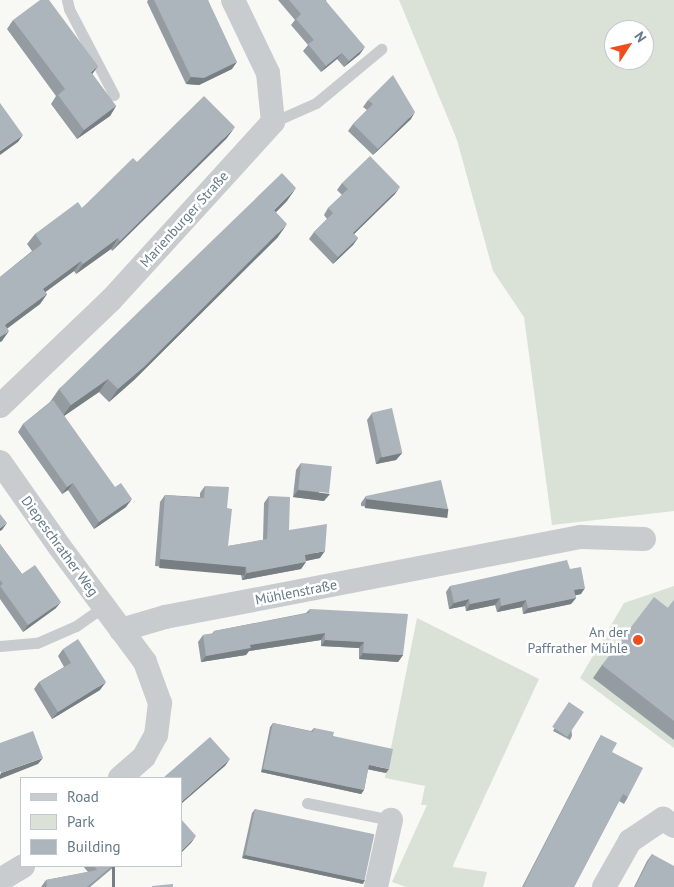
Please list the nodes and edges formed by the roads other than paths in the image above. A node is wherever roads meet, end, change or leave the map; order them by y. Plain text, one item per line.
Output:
1 (67, 0) edge
2 (233, 0) edge
3 (381, 49) dead end
4 (114, 95) dead end
5 (273, 122) junction
6 (0, 406) edge
7 (0, 462) edge
8 (644, 538) dead end
9 (103, 607) junction
10 (121, 630) junction
11 (0, 646) edge
12 (121, 777) edge
13 (307, 803) dead end
14 (391, 820) joint
15 (674, 826) edge
16 (21, 867) edge
17 (0, 880) edge
18 (376, 887) edge
19 (604, 887) edge

1 - 4 lane
2 - 5 street
3 - 5 lane
5 - 6 street, Marienburger Straße
7 - 9 street, Diepeschrather Weg
8 - 10 street, Mühlenstraße
9 - 10 street, Diepeschrather Weg
9 - 11 lane
10 - 12 street
13 - 14 lane
14 - 18 street
15 - 19 street
16 - 17 street

